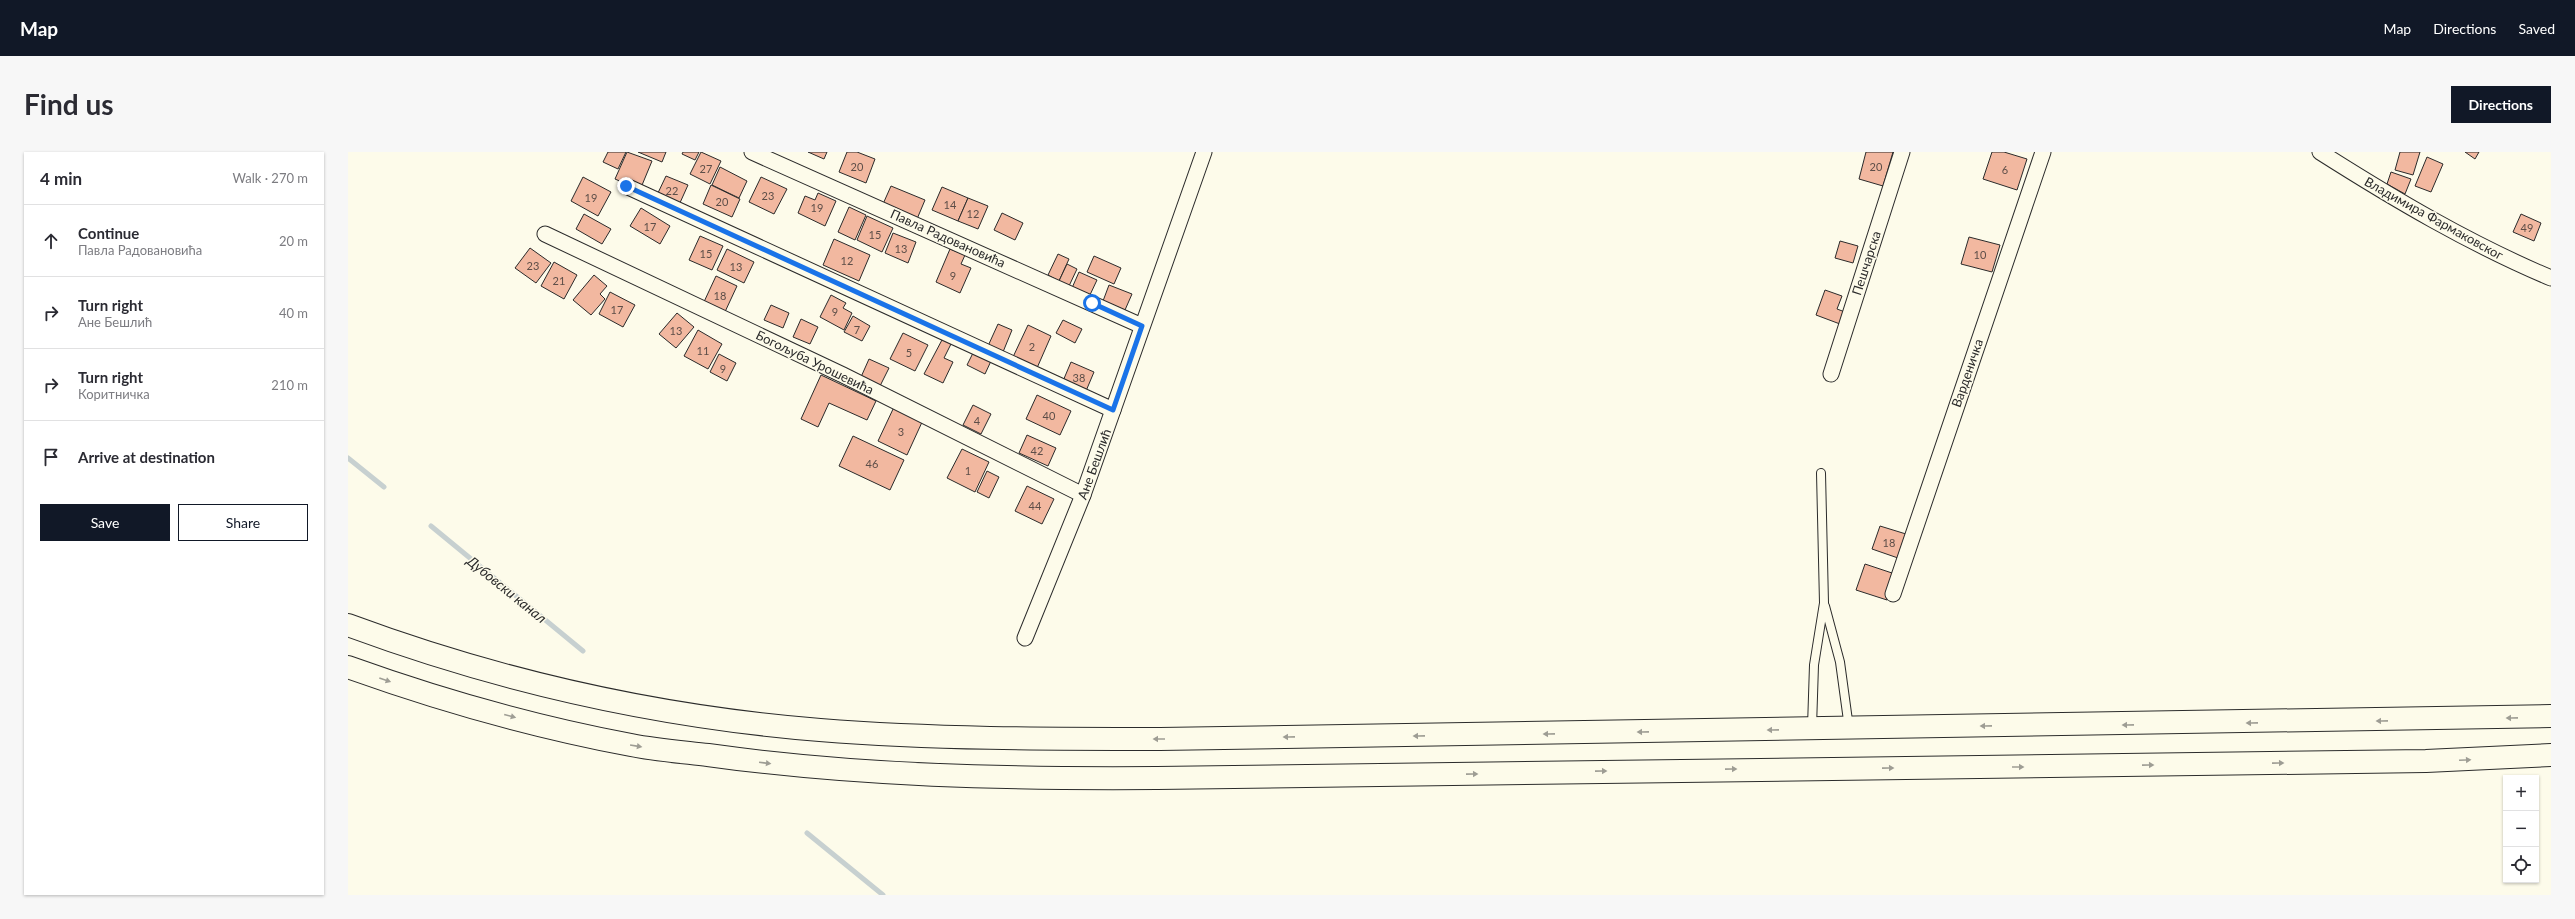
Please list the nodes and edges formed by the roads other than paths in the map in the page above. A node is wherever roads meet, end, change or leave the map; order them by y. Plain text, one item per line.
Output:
1 (752, 152) edge
2 (1204, 152) edge
3 (1902, 152) edge
4 (2043, 152) edge
5 (2320, 152) edge
6 (626, 186) dead end
7 (545, 234) dead end
8 (2551, 278) edge
9 (1142, 326) junction
10 (1831, 374) dead end
11 (1113, 410) junction
12 (1821, 473) dead end
13 (1083, 496) junction
14 (1893, 594) dead end
15 (1824, 603) junction
16 (348, 625) edge
17 (1026, 638) dead end
18 (348, 667) edge
19 (2551, 716) edge
20 (1849, 729) junction
21 (1812, 730) junction
22 (2551, 755) edge

1 - 9 street, Павла Радовановића
2 - 9 street, Ане Бешлић
3 - 10 street, Пешчарска
4 - 14 street, Варденичка
5 - 8 street, Владимира Фармаковског
6 - 11 street
7 - 13 street, Богољуба Урошевића
9 - 11 street, Ане Бешлић
11 - 13 street, Ане Бешлић
12 - 15 lane
13 - 17 street, Ане Бешлић
15 - 20 lane
15 - 21 lane
21 -> 16 highway
18 -> 22 highway
19 -> 20 highway
20 - 21 highway

